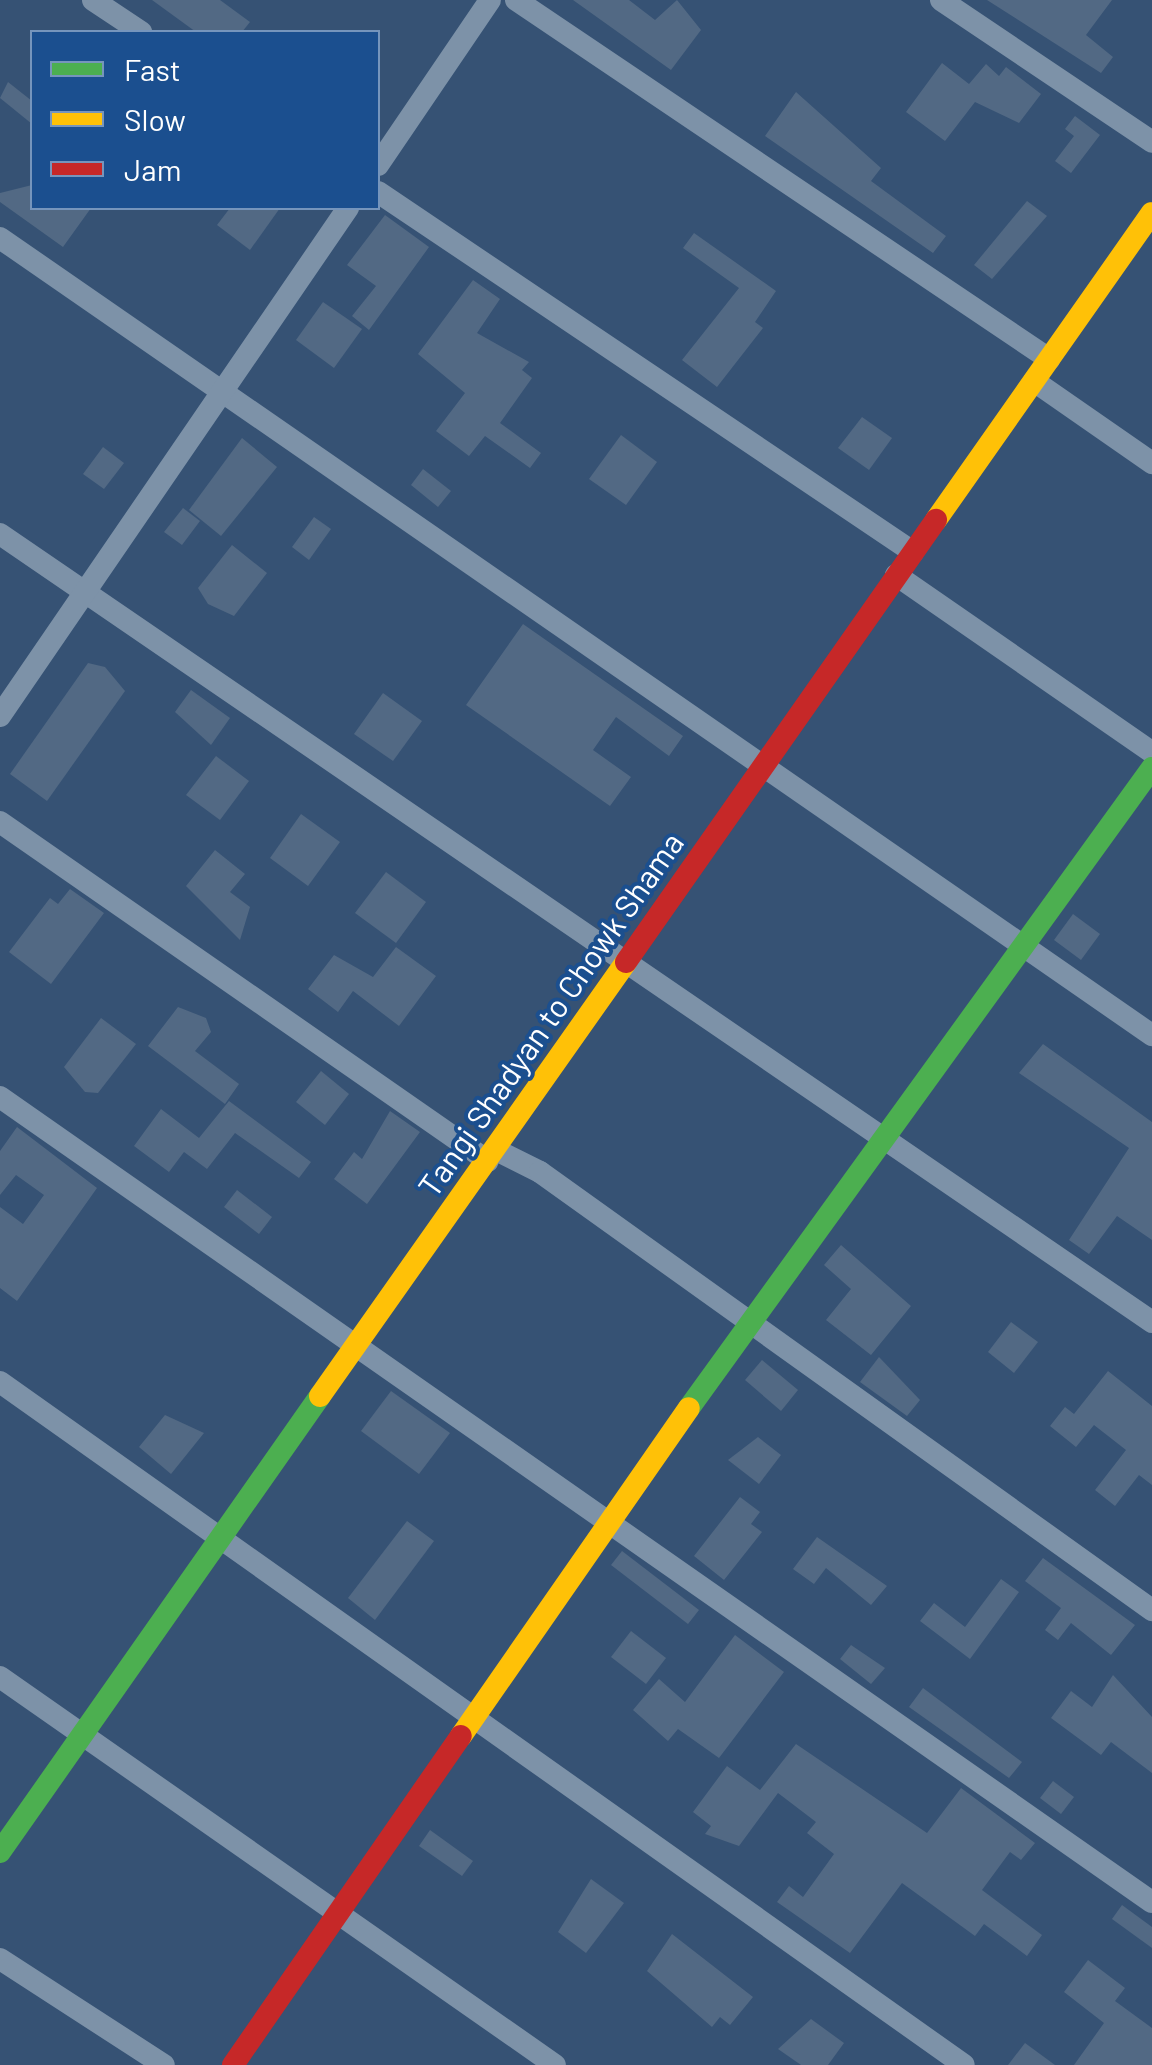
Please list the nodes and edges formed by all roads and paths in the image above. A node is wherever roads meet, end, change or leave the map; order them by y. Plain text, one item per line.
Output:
1 (93, 0) edge
2 (490, 0) edge
3 (516, 0) edge
4 (941, 0) edge
5 (138, 30) edge
6 (1152, 142) edge
7 (380, 161) edge
8 (380, 193) edge
9 (347, 210) edge
10 (1152, 213) edge
11 (0, 238) edge
12 (1049, 359) junction
13 (1034, 381) junction
14 (222, 391) junction
15 (1152, 463) edge
16 (0, 534) edge
17 (912, 552) junction
18 (896, 575) junction
19 (84, 592) junction
20 (0, 716) edge
21 (1152, 752) edge
22 (763, 764) junction
23 (1152, 768) edge
24 (0, 822) edge
25 (1028, 948) junction
26 (623, 964) junction
27 (1152, 1035) edge
28 (0, 1097) edge
29 (888, 1139) junction
30 (492, 1156) junction
31 (748, 1321) junction
32 (1152, 1322) edge
33 (359, 1345) junction
34 (0, 1382) edge
35 (612, 1527) junction
36 (224, 1536) junction
37 (1152, 1610) edge
38 (0, 1677) edge
39 (468, 1716) junction
40 (83, 1734) junction
41 (0, 1852) edge
42 (1152, 1902) edge
43 (336, 1912) junction
44 (0, 1958) edge
45 (164, 2065) edge
46 (233, 2065) edge
47 (554, 2065) edge
48 (964, 2065) edge

1 - 5 street
2 - 7 street
3 - 12 street
4 - 6 street
8 - 17 street
9 - 14 street
10 - 12 main road, Tangi Shadyan to Chowk Shama
11 - 14 street
12 - 13 main road, Tangi Shadyan to Chowk Shama
13 - 15 street
13 - 17 main road, Tangi Shadyan to Chowk Shama
14 - 19 street
14 - 22 street
16 - 19 street
17 - 18 main road, Tangi Shadyan to Chowk Shama
18 - 21 street
18 - 22 main road, Tangi Shadyan to Chowk Shama
19 - 20 street
19 - 26 street
22 - 25 street
22 - 26 main road, Tangi Shadyan to Chowk Shama
23 - 25 main road
24 - 30 street
25 - 27 street
25 - 29 main road
26 - 29 street
26 - 30 main road, Tangi Shadyan to Chowk Shama
28 - 33 street
29 - 31 main road
29 - 32 street
30 - 31 street
30 - 33 main road, Tangi Shadyan to Chowk Shama
31 - 35 main road
31 - 37 street
33 - 35 street
33 - 36 main road, Tangi Shadyan to Chowk Shama
34 - 36 street
35 - 39 main road
35 - 42 street
36 - 39 street
36 - 40 main road, Tangi Shadyan to Chowk Shama
38 - 40 street
39 - 43 main road
39 - 48 street
40 - 41 main road, Tangi Shadyan to Chowk Shama
40 - 43 street
43 - 46 main road
43 - 47 street
44 - 45 street

